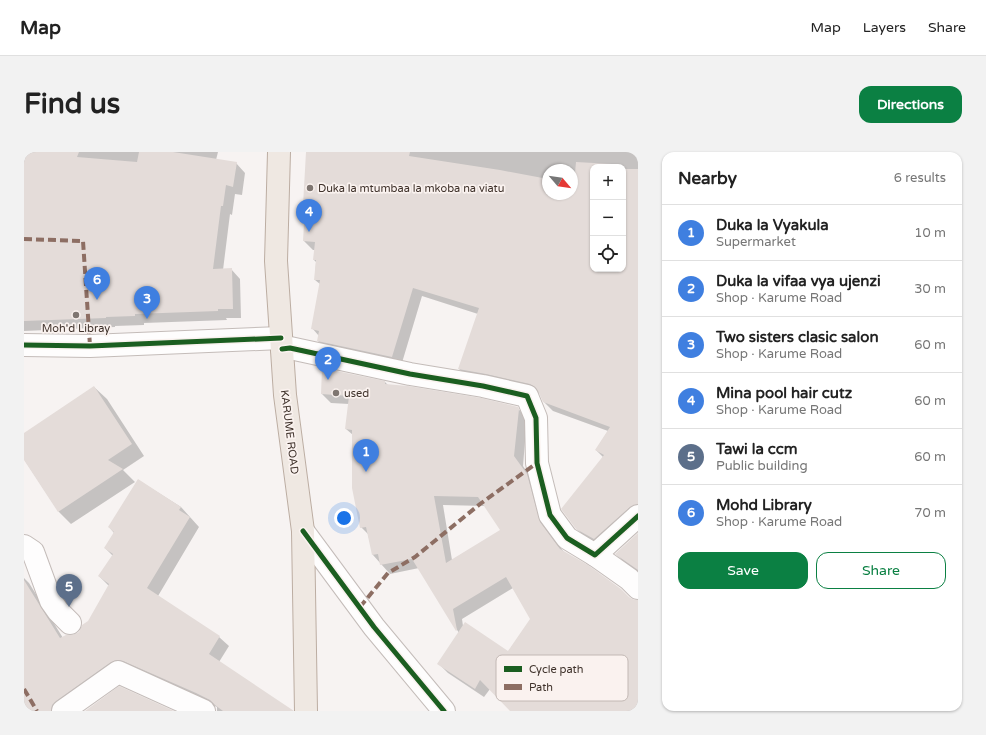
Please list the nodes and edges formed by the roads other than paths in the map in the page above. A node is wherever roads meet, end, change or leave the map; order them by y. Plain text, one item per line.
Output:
1 (279, 152) edge
2 (281, 343) junction
3 (24, 345) edge
4 (638, 516) edge
5 (303, 531) junction
6 (24, 546) edge
7 (595, 555) junction
8 (638, 588) edge
9 (70, 623) dead end
10 (63, 711) edge
11 (204, 711) edge
12 (306, 711) edge
13 (444, 711) edge

1 - 2 main road, KARUME ROAD
2 - 3 street
2 - 5 main road, KARUME ROAD
2 - 7 street
4 - 7 street
5 - 12 main road, KARUME ROAD
5 - 13 street
6 - 9 street
7 - 8 street
10 - 11 street

